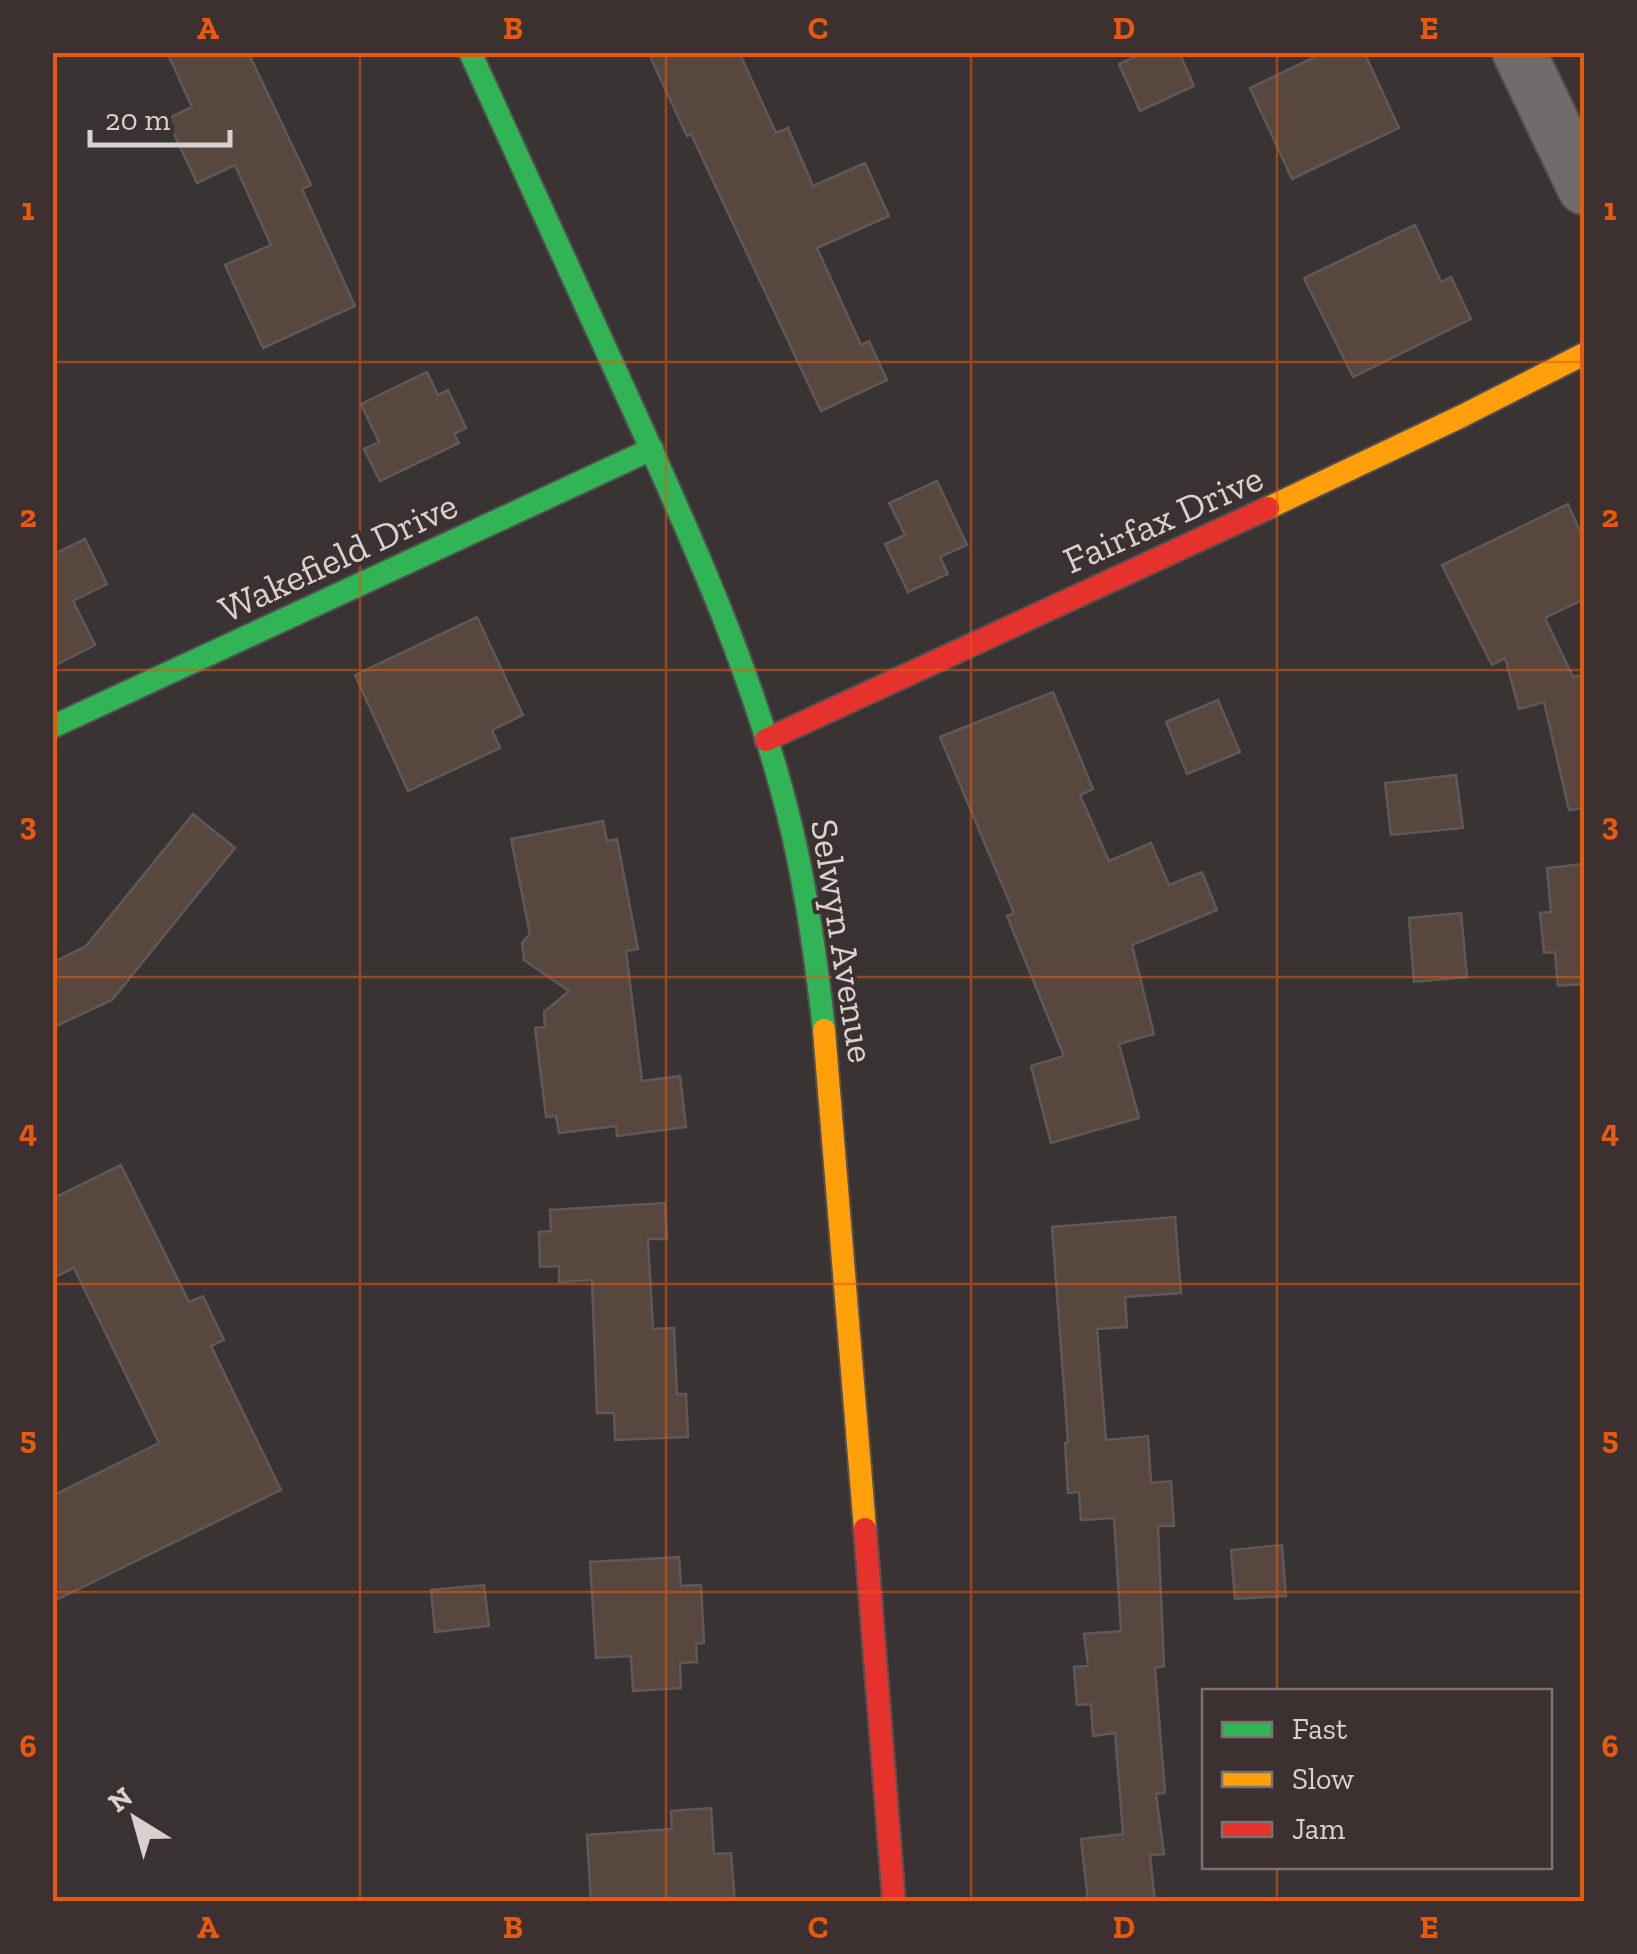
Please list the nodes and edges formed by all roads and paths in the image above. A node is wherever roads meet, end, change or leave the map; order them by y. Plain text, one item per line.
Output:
1 (470, 52) edge
2 (1520, 52) edge
3 (1584, 188) edge
4 (1584, 354) edge
5 (652, 450) junction
6 (52, 728) edge
7 (766, 740) junction
8 (894, 1902) edge

1 - 5 street, Selwyn Avenue
2 - 3 street
4 - 7 street, Fairfax Drive
5 - 6 street, Wakefield Drive
5 - 7 street, Selwyn Avenue
7 - 8 street, Selwyn Avenue

